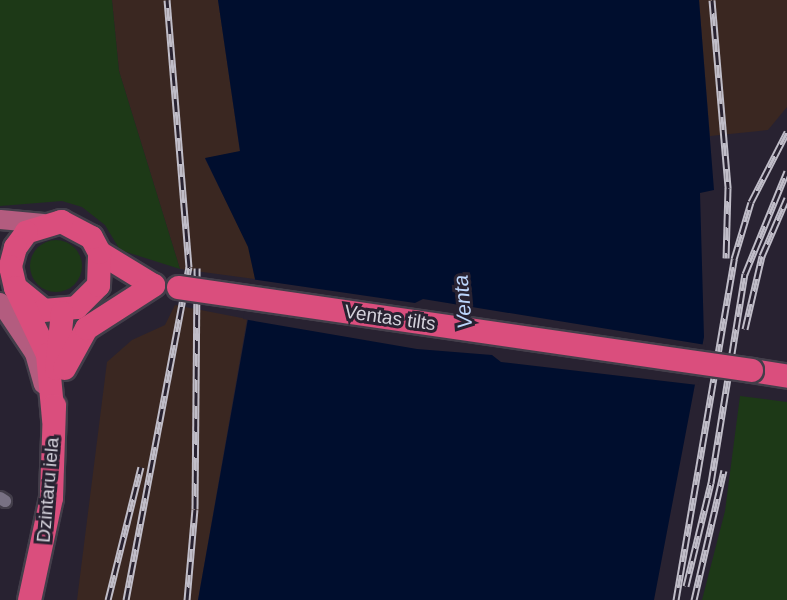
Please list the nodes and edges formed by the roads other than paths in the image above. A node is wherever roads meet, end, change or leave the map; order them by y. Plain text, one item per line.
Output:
1 (0, 219) edge
2 (43, 223) junction
3 (0, 244) edge
4 (99, 252) junction
5 (8, 285) edge
6 (153, 285) junction
7 (88, 298) junction
8 (62, 312) junction
9 (787, 376) edge
10 (53, 419) junction
11 (29, 600) edge

1 - 2 main road
2 - 4 highway
2 - 5 highway
3 - 5 main road
4 - 6 highway
4 - 7 highway
5 - 8 highway
5 - 10 highway
6 - 7 highway
6 - 9 highway, Ventas tilts, bridge
6 - 10 highway
7 - 8 highway
8 - 10 highway
10 - 11 highway, Dzintaru iela

